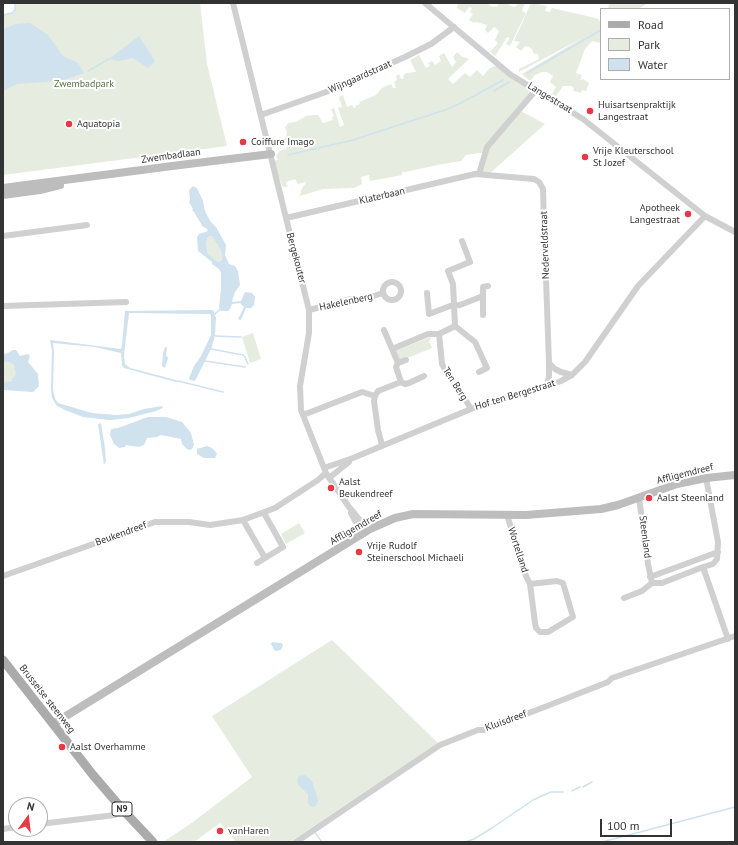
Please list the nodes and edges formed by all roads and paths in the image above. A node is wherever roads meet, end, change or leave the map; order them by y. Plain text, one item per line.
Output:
1 (234, 3) edge
2 (425, 3) edge
3 (454, 27) junction
4 (536, 90) junction
5 (261, 115) junction
6 (272, 158) junction
7 (478, 174) junction
8 (487, 176) joint
9 (74, 180) junction
10 (26, 185) junction
11 (3, 188) edge
12 (3, 194) edge
13 (705, 216) junction
14 (286, 218) junction
15 (87, 225) dead end
16 (735, 232) edge
17 (3, 236) edge
18 (462, 241) dead end
19 (488, 286) dead end
20 (383, 293) dead end
21 (427, 293) dead end
22 (483, 296) junction
23 (126, 302) dead end
24 (454, 305) junction
25 (3, 306) edge
26 (309, 310) junction
27 (483, 315) dead end
28 (456, 326) junction
29 (384, 330) dead end
30 (439, 334) junction
31 (392, 349) junction
32 (406, 360) dead end
33 (398, 363) junction
34 (549, 363) junction
35 (479, 372) dead end
36 (572, 375) junction
37 (424, 376) dead end
38 (401, 382) junction
39 (547, 386) junction
40 (375, 396) junction
41 (470, 409) junction
42 (303, 415) junction
43 (382, 445) junction
44 (353, 458) junction
45 (327, 473) junction
46 (735, 475) edge
47 (706, 478) junction
48 (638, 498) junction
49 (264, 513) junction
50 (507, 515) junction
51 (244, 520) junction
52 (365, 532) junction
53 (718, 552) junction
54 (265, 558) junction
55 (257, 563) dead end
56 (703, 568) junction
57 (3, 576) edge
58 (651, 580) junction
59 (530, 584) junction
60 (624, 598) dead end
61 (735, 636) edge
62 (728, 639) junction
63 (3, 660) edge
64 (52, 724) junction
65 (122, 810) junction
66 (48, 823) edge
67 (153, 842) edge
68 (296, 842) edge

1 - 5 street, Bergekouter
2 - 3 street, Langestraat
3 - 4 street, Langestraat
3 - 5 street, Wijngaardstraat
4 - 7 street
4 - 13 street, Langestraat
5 - 6 street, Bergekouter
6 - 9 street, Zwembadlaan
6 - 14 street, Bergekouter
7 - 8 street, Klaterbaan
7 - 14 street, Klaterbaan
8 - 34 street, Nederveldstraat
9 - 10 street, Zwembadlaan
9 - 12 street, Zwembadlaan
10 - 11 street, Zwembadlaan
10 - 12 street
13 - 16 street, Langestraat
13 - 36 street, Hof ten Bergestraat
14 - 26 street, Bergekouter
15 - 17 street
18 - 24 street
19 - 22 street
20 - 26 street, Hakelenberg
21 - 24 street
22 - 24 street
22 - 27 street
23 - 25 street
24 - 28 street
26 - 42 street, Bergekouter
28 - 30 street
28 - 35 street
29 - 31 street
30 - 31 street
30 - 41 street, Ten Berg
31 - 33 street
32 - 33 street
33 - 38 street
34 - 36 street
34 - 39 street, Nederveldstraat
36 - 39 street, Hof ten Bergestraat
37 - 38 street
38 - 40 street
39 - 41 street, Hof ten Bergestraat
40 - 42 street
40 - 43 street
41 - 43 street, Hof ten Bergestraat
42 - 45 street, Bergekouter
43 - 44 street, Hof ten Bergestraat
44 - 45 street, Hof ten Bergestraat
44 - 45 street, Hof ten Bergestraat
45 - 49 street, Beukendreef
45 - 52 street, Bergekouter
46 - 47 street, Affligemdreef
47 - 48 street, Affligemdreef
47 - 53 street
48 - 50 street, Affligemdreef
48 - 58 street, Steenland
49 - 51 street, Beukendreef
49 - 54 street
50 - 52 street, Affligemdreef
50 - 59 street, Wortelland
51 - 54 street
51 - 57 street, Beukendreef
52 - 64 street, Affligemdreef
53 - 56 street
53 - 58 street
54 - 55 street
56 - 58 street
56 - 62 street
58 - 60 street
59 - 59 street, Wortelland
61 - 62 street, Kluisdreef
62 - 68 street, Kluisdreef
63 - 64 main road, Brusselse steenweg / N9
64 - 65 main road, Brusselse steenweg / N9
65 - 66 street
65 - 67 main road, Brusselse steenweg / N9

